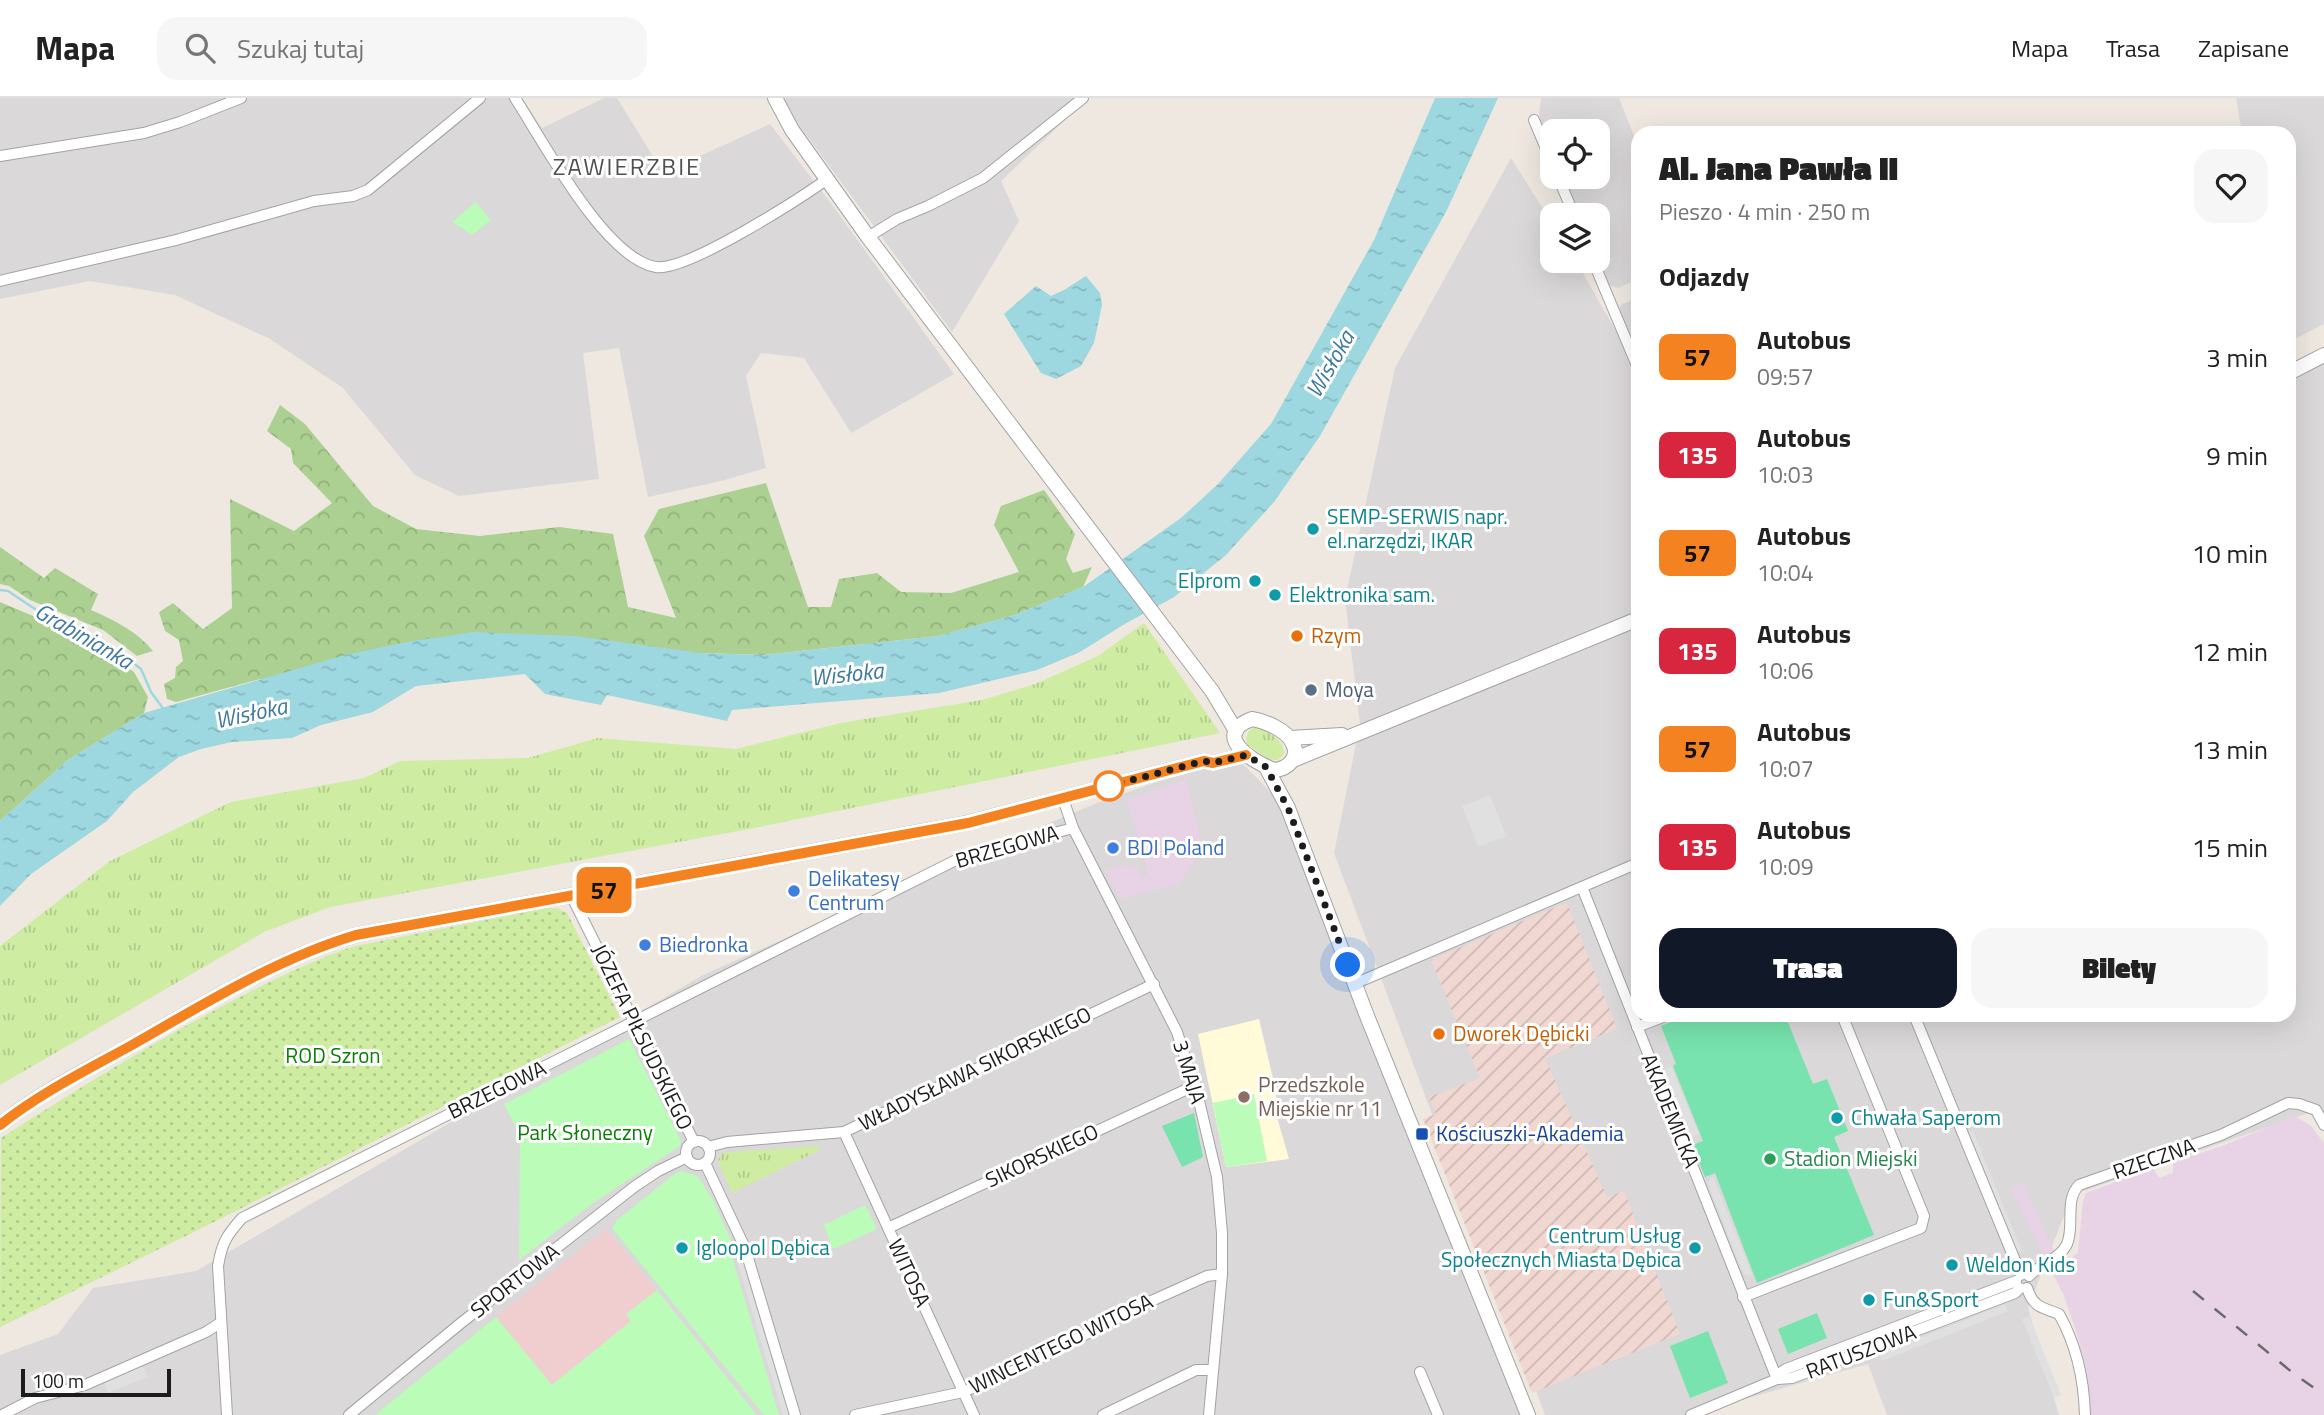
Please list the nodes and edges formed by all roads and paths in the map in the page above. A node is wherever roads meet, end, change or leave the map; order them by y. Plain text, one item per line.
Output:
1 (241, 98) edge
2 (480, 98) edge
3 (515, 98) edge
4 (775, 98) edge
5 (1083, 98) edge
6 (1534, 120) dead end
7 (1540, 134) edge
8 (0, 156) edge
9 (826, 180) junction
10 (867, 237) junction
11 (1598, 273) edge
12 (0, 281) edge
13 (1631, 351) edge
14 (2324, 355) edge
15 (2296, 369) edge
16 (1631, 622) edge
17 (1212, 691) junction
18 (1252, 719) junction
19 (1357, 732) junction
20 (1236, 735) junction
21 (1290, 738) junction
22 (1246, 755) junction
23 (1204, 761) junction
24 (1290, 763) junction
25 (1266, 767) junction
26 (1063, 799) junction
27 (1288, 808) junction
28 (1073, 828) junction
29 (1631, 866) edge
30 (1582, 887) junction
31 (571, 895) junction
32 (1154, 984) junction
33 (1354, 984) junction
34 (1631, 1012) edge
35 (635, 1021) junction
36 (1635, 1022) edge
37 (1650, 1022) edge
38 (1845, 1022) edge
39 (1917, 1022) edge
40 (1637, 1027) junction
41 (1196, 1085) junction
42 (0, 1125) edge
43 (2324, 1125) edge
44 (844, 1132) junction
45 (694, 1142) junction
46 (708, 1147) junction
47 (687, 1157) junction
48 (705, 1163) junction
49 (888, 1228) junction
50 (1222, 1273) junction
51 (2023, 1282) junction
52 (1744, 1297) junction
53 (220, 1323) junction
54 (1213, 1370) junction
55 (1420, 1372) dead end
56 (1777, 1379) junction
57 (963, 1392) junction
58 (2, 1415) edge
59 (227, 1415) edge
60 (349, 1415) edge
61 (795, 1415) edge
62 (855, 1415) edge
63 (974, 1415) edge
64 (1103, 1415) edge
65 (1209, 1415) edge
66 (1438, 1415) edge
67 (1528, 1415) edge
68 (1691, 1415) edge
69 (2085, 1415) edge

1 - 8 street
2 - 12 street
3 - 9 street
4 - 9 street
5 - 10 street
6 - 7 street
9 - 10 street
10 - 17 street
11 - 13 street
14 - 15 street
16 - 19 street
17 - 18 street
17 - 20 street
18 - 20 street
18 - 21 street
19 - 21 street
19 - 24 street
20 - 22 street
20 - 23 street
21 - 24 street
22 - 23 street
22 - 25 street
23 - 26 street
24 - 25 street
24 - 27 street
25 - 27 street
26 - 28 street, 3 MAJA
26 - 31 street
27 - 33 street
28 - 32 street, 3 MAJA
28 - 35 street, BRZEGOWA
29 - 30 street
30 - 33 street
30 - 34 street, AKADEMICKA
31 - 35 street, JÓZEFA PIŁSUDSKIEGO
31 - 42 street
32 - 41 street, 3 MAJA
32 - 44 street, WŁADYSŁAWA SIKORSKIEGO
33 - 67 street
35 - 45 street, JÓZEFA PIŁSUDSKIEGO
35 - 53 street, BRZEGOWA
36 - 40 street, AKADEMICKA
37 - 40 street
38 - 52 street
39 - 51 street
40 - 52 street, AKADEMICKA
41 - 49 street, SIKORSKIEGO
41 - 50 street, 3 MAJA
43 - 51 street, RZECZNA
44 - 46 street, WŁADYSŁAWA SIKORSKIEGO
44 - 49 street, WITOSA
45 - 46 street
45 - 47 street
46 - 48 street
47 - 48 street
47 - 60 street, SPORTOWA
48 - 61 street
49 - 57 street, WITOSA
50 - 54 street, 3 MAJA
50 - 57 street, WINCENTEGO WITOSA
51 - 56 street, RATUSZOWA
51 - 69 street
52 - 56 street, AKADEMICKA
53 - 58 street
53 - 59 street
54 - 64 street
54 - 65 street, 3 MAJA
55 - 66 street
56 - 68 street, RATUSZOWA
57 - 62 street, WINCENTEGO WITOSA
57 - 63 street, WITOSA

